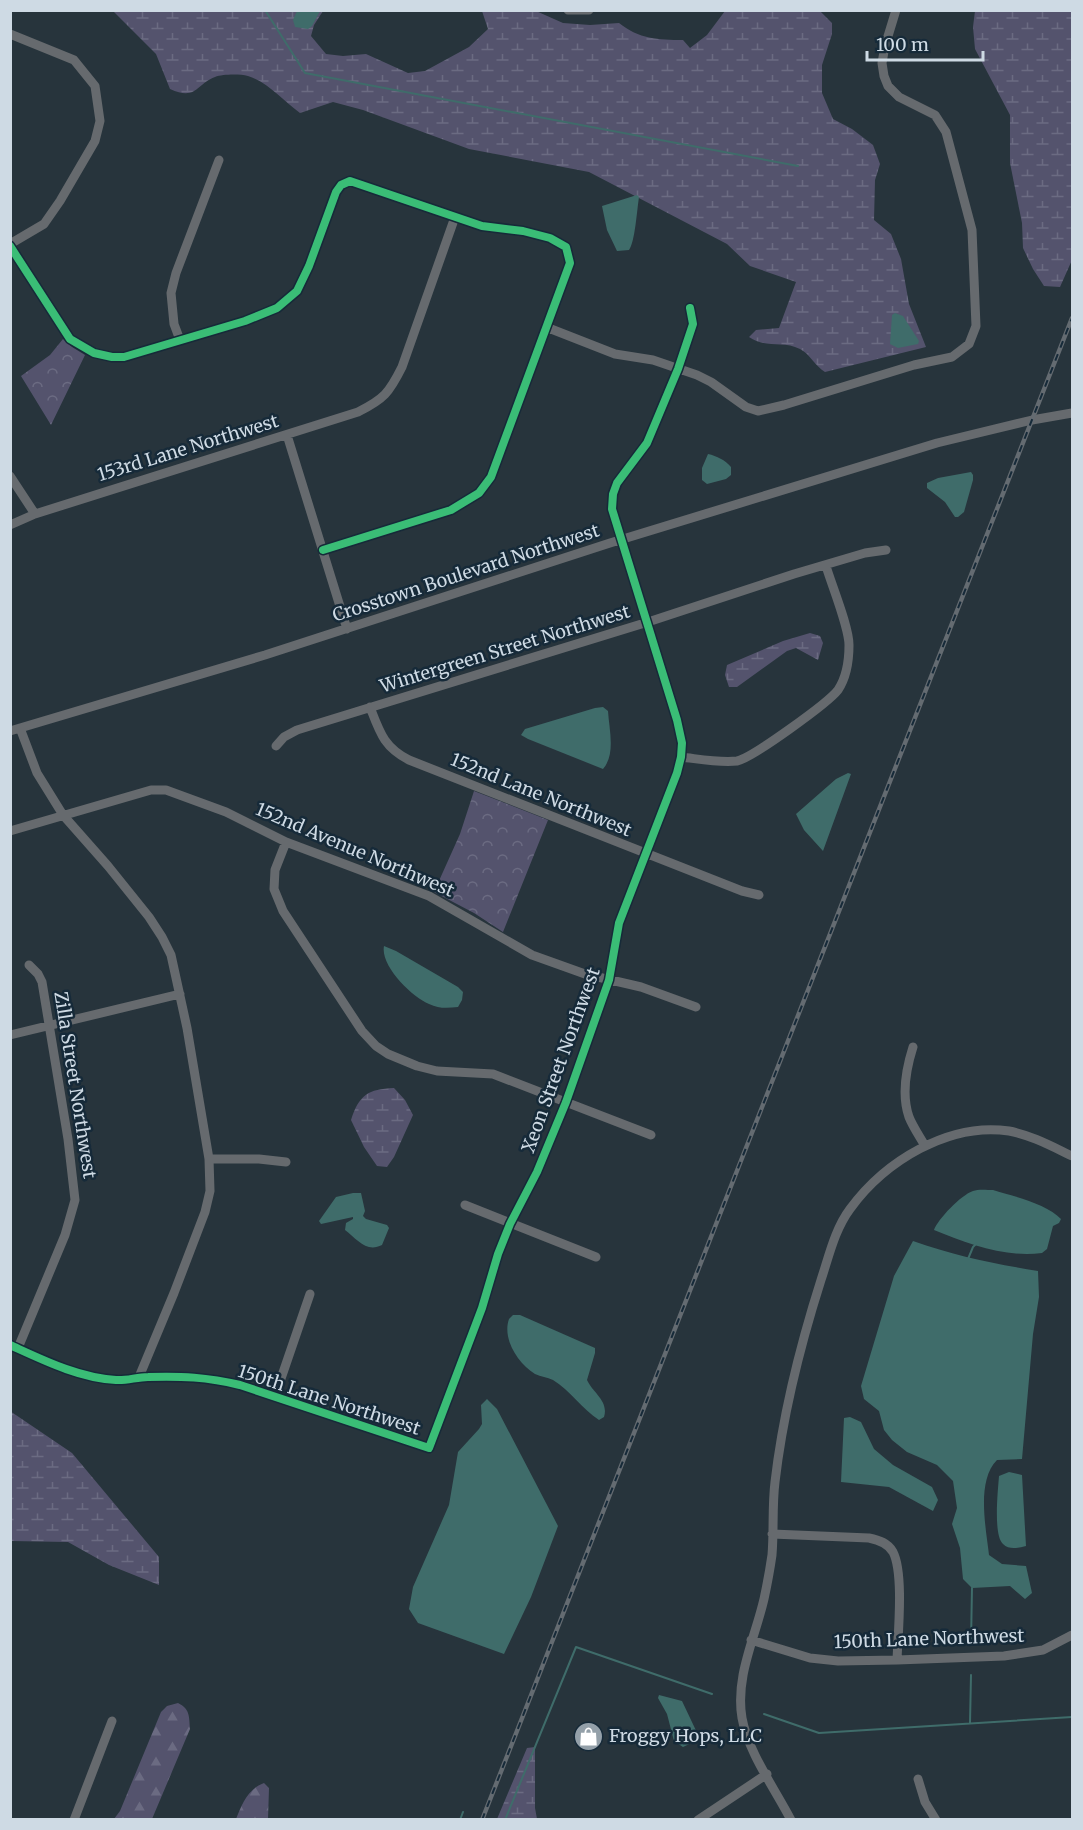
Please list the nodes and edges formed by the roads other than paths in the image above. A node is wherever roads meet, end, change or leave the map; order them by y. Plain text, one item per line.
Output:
1 (568, 10) edge
2 (589, 10) edge
3 (896, 10) edge
4 (10, 34) edge
5 (219, 160) dead end
6 (456, 217) junction
7 (10, 245) edge
8 (690, 308) dead end
9 (546, 327) junction
10 (180, 340) junction
11 (678, 369) junction
12 (1072, 413) edge
13 (287, 435) junction
14 (10, 476) edge
15 (35, 514) junction
16 (10, 525) edge
17 (620, 541) junction
18 (323, 550) junction
19 (886, 550) dead end
20 (826, 566) junction
21 (648, 622) junction
22 (347, 629) junction
23 (370, 707) junction
24 (15, 730) edge
25 (276, 746) dead end
26 (681, 757) junction
27 (63, 815) junction
28 (10, 831) edge
29 (286, 842) junction
30 (647, 854) junction
31 (759, 895) dead end
32 (29, 965) dead end
33 (609, 980) junction
34 (180, 994) junction
35 (696, 1007) dead end
36 (49, 1026) junction
37 (10, 1035) edge
38 (913, 1047) dead end
39 (566, 1102) junction
40 (651, 1135) dead end
41 (926, 1146) junction
42 (1072, 1156) edge
43 (209, 1160) junction
44 (286, 1162) dead end
45 (465, 1205) dead end
46 (510, 1224) junction
47 (596, 1257) dead end
48 (310, 1294) dead end
49 (14, 1347) edge
50 (139, 1377) junction
51 (275, 1396) junction
52 (429, 1448) joint
53 (772, 1534) junction
54 (1072, 1635) edge
55 (751, 1640) junction
56 (897, 1660) junction
57 (112, 1721) dead end
58 (767, 1774) junction
59 (918, 1779) dead end
60 (74, 1820) edge
61 (698, 1820) edge
62 (791, 1820) edge
63 (936, 1820) edge

1 - 2 street
3 - 11 street
4 - 7 street
5 - 10 street
6 - 9 street
6 - 10 street
6 - 13 street, 153rd Lane Northwest
7 - 10 street
8 - 11 street, Xeon Street Northwest
9 - 11 street
9 - 18 street
11 - 17 street, Xeon Street Northwest
12 - 17 street, Crosstown Boulevard Northwest
13 - 15 street, 153rd Lane Northwest
13 - 18 street
14 - 15 street
15 - 16 street, 153rd Lane Northwest
17 - 21 street, Xeon Street Northwest
17 - 22 street, Crosstown Boulevard Northwest
18 - 22 street
19 - 20 street, Wintergreen Street Northwest
20 - 21 street, Wintergreen Street Northwest
20 - 26 street
21 - 23 street, Wintergreen Street Northwest
21 - 26 street, Xeon Street Northwest
22 - 24 street, Crosstown Boulevard Northwest
23 - 25 street, Wintergreen Street Northwest
23 - 30 street, 152nd Lane Northwest
24 - 27 street
26 - 30 street, Xeon Street Northwest
27 - 28 street
27 - 29 street, 152nd Avenue Northwest
27 - 34 street
29 - 33 street, 152nd Avenue Northwest
29 - 39 street
30 - 31 street, 152nd Lane Northwest
30 - 33 street, Xeon Street Northwest
32 - 36 street, Zilla Street Northwest
33 - 35 street, 152nd Avenue Northwest
33 - 39 street, Xeon Street Northwest
34 - 36 street
34 - 43 street
36 - 37 street
36 - 49 street, Zilla Street Northwest
38 - 41 street
39 - 40 street
39 - 46 street, Xeon Street Northwest
41 - 42 street
41 - 53 street
43 - 44 street
43 - 50 street
45 - 46 street
46 - 47 street
46 - 52 street, Xeon Street Northwest
48 - 51 street
49 - 50 street, 150th Lane Northwest
50 - 51 street, 150th Lane Northwest
51 - 52 street, 150th Lane Northwest
53 - 55 street
53 - 56 street
54 - 56 street, 150th Lane Northwest
55 - 56 street, 150th Lane Northwest
55 - 58 street
57 - 60 street
58 - 61 street
58 - 62 street
59 - 63 street

